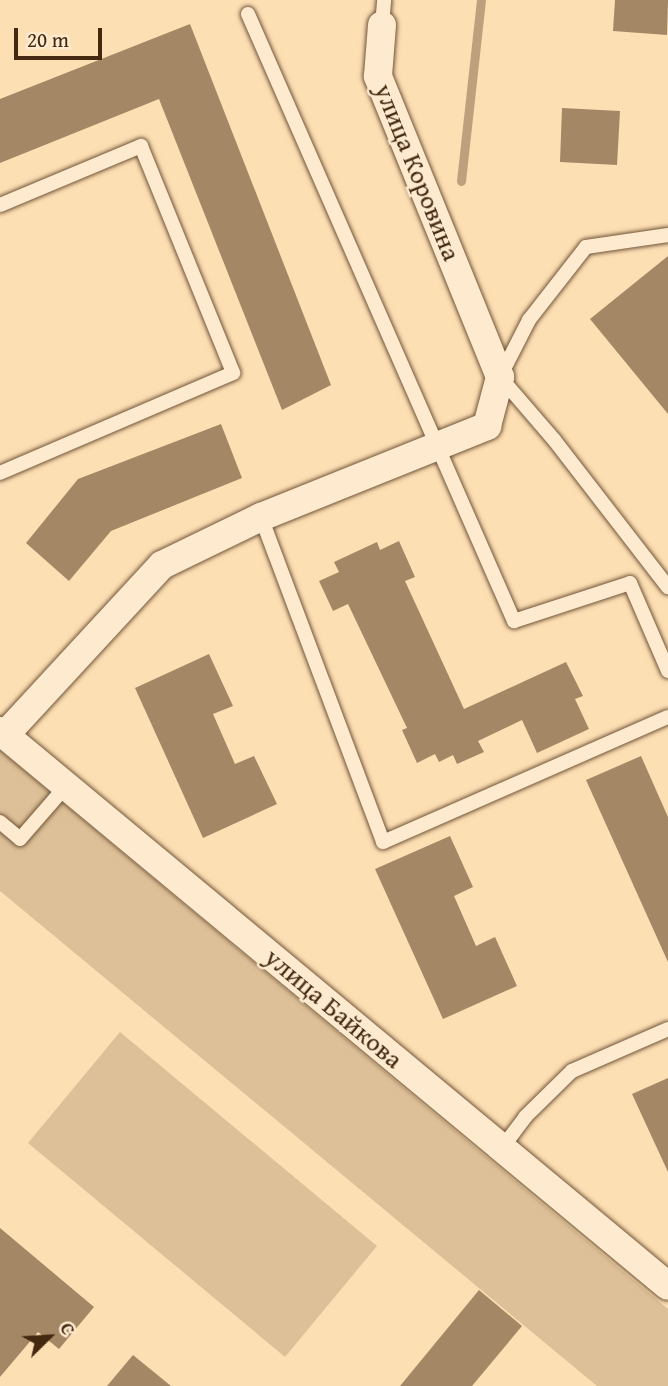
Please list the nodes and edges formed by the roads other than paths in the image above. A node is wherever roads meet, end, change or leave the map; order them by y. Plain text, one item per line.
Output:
1 (383, 12) edge
2 (248, 14) dead end
3 (0, 205) edge
4 (668, 235) edge
5 (500, 377) junction
6 (435, 444) junction
7 (0, 473) edge
8 (261, 517) junction
9 (668, 587) edge
10 (668, 671) edge
11 (668, 716) edge
12 (3, 733) edge
13 (67, 785) junction
14 (0, 822) edge
15 (668, 1029) edge
16 (502, 1148) junction
17 (668, 1286) edge

1 - 5 street, улица Коровина
2 - 6 lane
3 - 7 lane
4 - 5 lane
5 - 6 street
5 - 9 lane
6 - 8 street
6 - 10 lane
8 - 11 lane
8 - 12 street
12 - 13 street, улица Байкова
13 - 14 lane
13 - 16 street, улица Байкова
15 - 16 lane
16 - 17 street, улица Байкова

